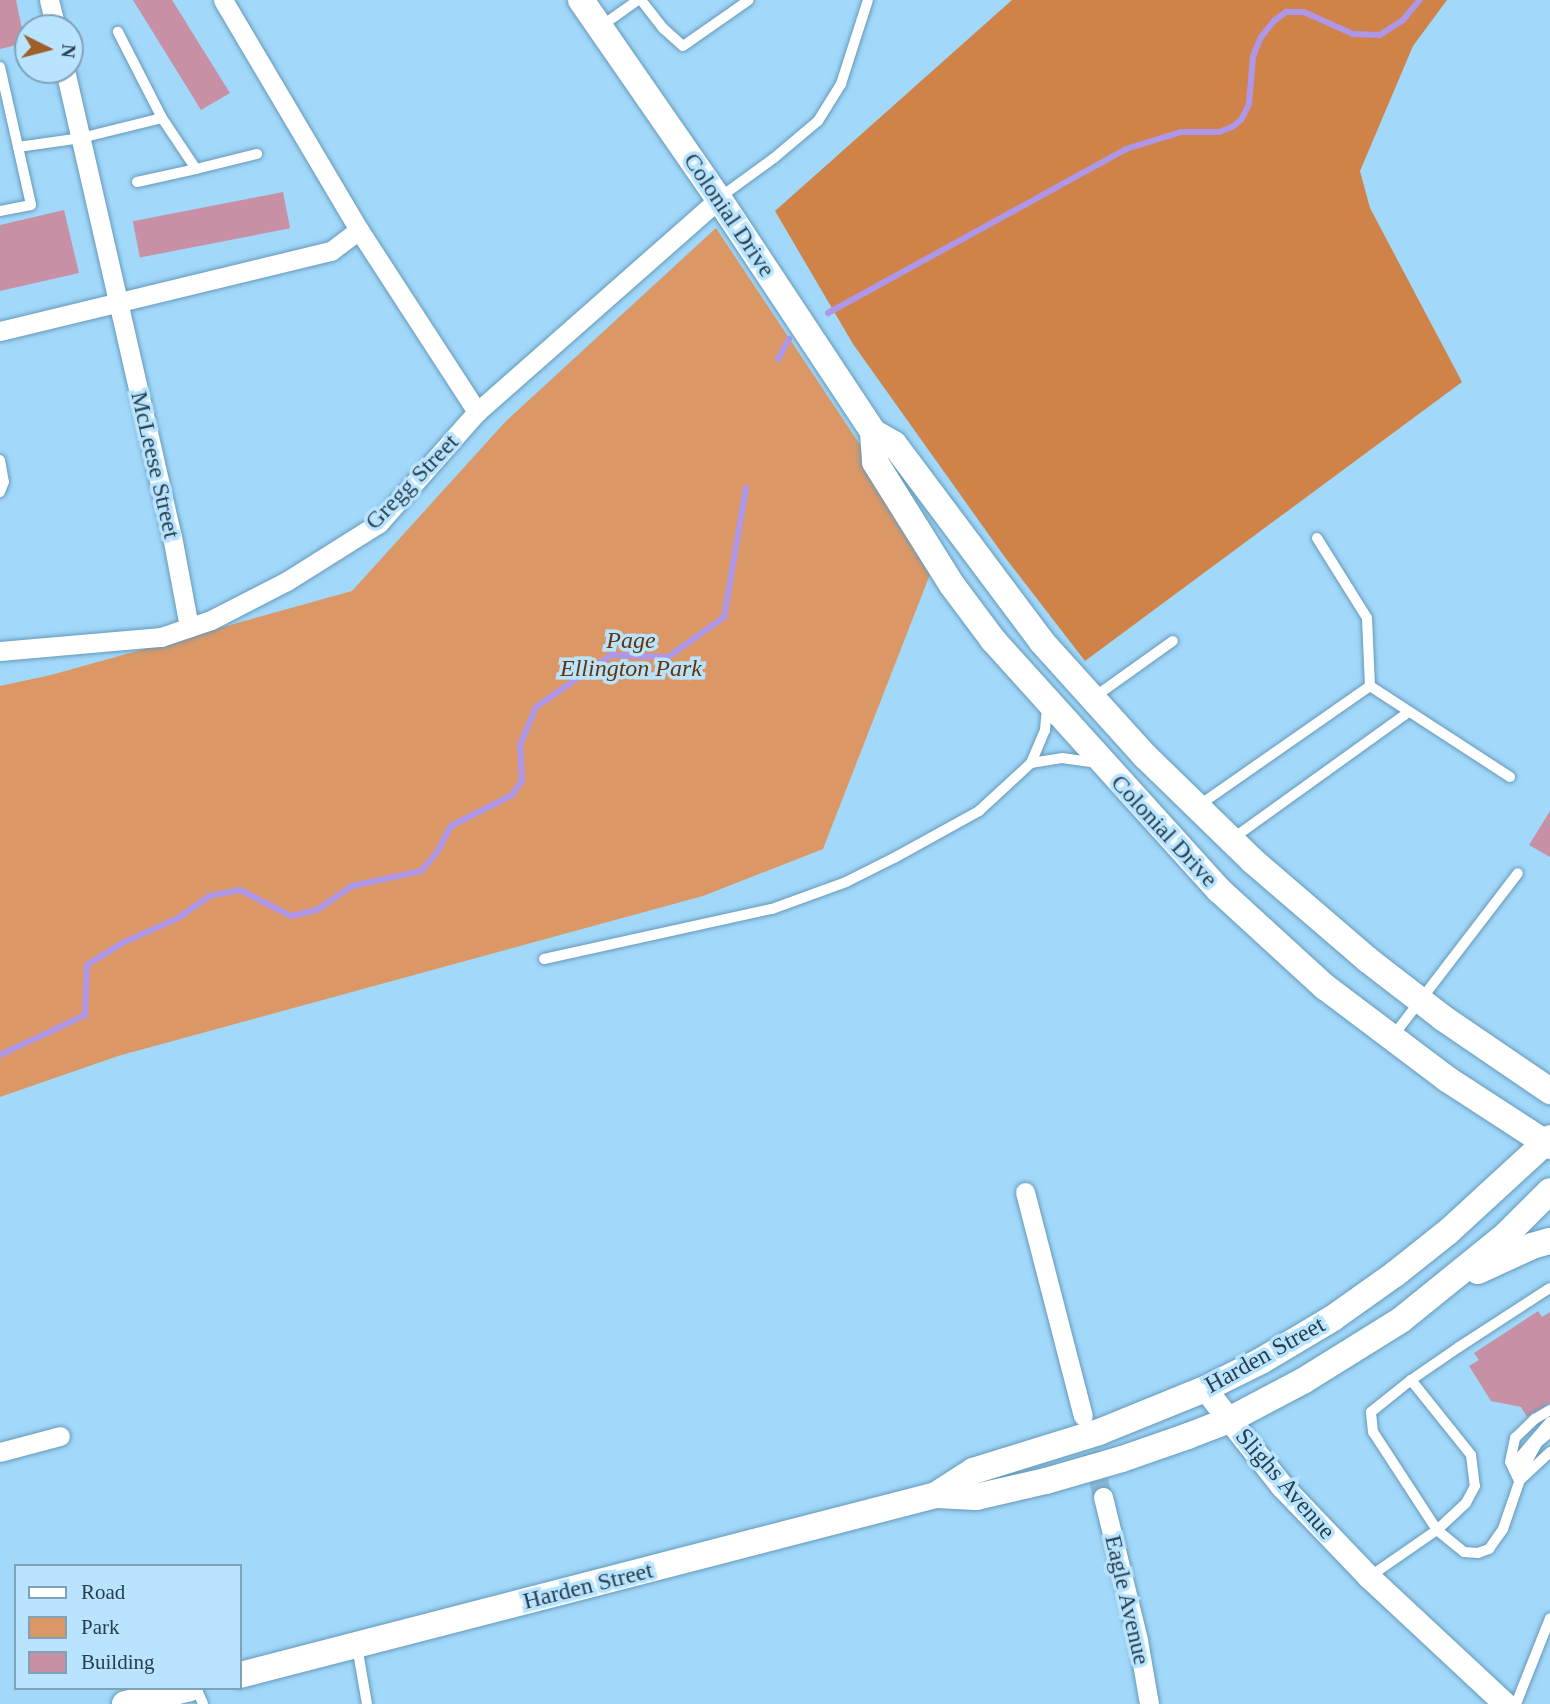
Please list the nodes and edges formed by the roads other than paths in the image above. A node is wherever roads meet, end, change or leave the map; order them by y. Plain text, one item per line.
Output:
1 (223, 0) edge
2 (581, 0) edge
3 (639, 0) edge
4 (749, 0) edge
5 (868, 0) edge
6 (600, 27) junction
7 (118, 32) dead end
8 (0, 67) edge
9 (68, 84) edge
10 (162, 118) junction
11 (81, 138) junction
12 (18, 147) junction
13 (257, 154) dead end
14 (196, 169) junction
15 (137, 182) dead end
16 (719, 199) junction
17 (0, 211) edge
18 (359, 230) junction
19 (118, 303) junction
20 (0, 331) edge
21 (477, 412) junction
22 (873, 432) junction
23 (0, 460) edge
24 (0, 492) edge
25 (1317, 538) dead end
26 (189, 627) junction
27 (1173, 641) dead end
28 (0, 650) edge
29 (1370, 686) junction
30 (1093, 698) junction
31 (1047, 702) junction
32 (1409, 712) junction
33 (1031, 763) junction
34 (1102, 764) junction
35 (1510, 778) dead end
36 (1197, 807) junction
37 (1231, 840) junction
38 (1518, 873) dead end
39 (544, 959) dead end
40 (1419, 999) junction
41 (1392, 1037) junction
42 (1550, 1091) edge
43 (1548, 1142) edge
44 (1550, 1191) edge
45 (1025, 1192) dead end
46 (1550, 1241) edge
47 (1451, 1283) junction
48 (1550, 1288) edge
49 (1411, 1380) junction
50 (1205, 1390) junction
51 (1550, 1410) edge
52 (1081, 1412) tunnel mouth
53 (1229, 1420) junction
54 (1550, 1422) edge
55 (1550, 1432) edge
56 (60, 1436) dead end
57 (0, 1452) edge
58 (1550, 1452) edge
59 (1519, 1481) junction
60 (936, 1495) junction
61 (1103, 1497) tunnel mouth
62 (1437, 1530) junction
63 (1369, 1577) junction
64 (1550, 1618) edge
65 (356, 1645) junction
66 (242, 1674) edge
67 (182, 1690) edge
68 (125, 1704) edge
69 (367, 1704) edge
70 (1149, 1704) edge
71 (1504, 1704) edge
72 (1516, 1704) edge

1 - 18 street
2 - 6 main road, Colonial Drive
3 - 4 lane
3 - 6 lane
5 - 16 lane
6 - 16 main road, Colonial Drive
7 - 10 lane
8 - 12 lane
9 - 11 street, McLeese Street
10 - 11 lane
10 - 14 lane
11 - 12 lane
11 - 19 street, McLeese Street
12 - 17 lane
13 - 14 lane
14 - 15 lane
16 - 21 street, Gregg Street
16 - 22 main road, Colonial Drive
18 - 19 street
18 - 21 street
19 - 20 street
19 - 26 street, McLeese Street
21 - 26 street, Gregg Street
22 - 30 main road, Colonial Drive
22 - 31 main road, Colonial Drive
23 - 24 lane
25 - 29 lane
26 - 28 street, Gregg Street
27 - 30 lane
29 - 32 lane
29 - 36 lane
30 - 36 main road, Colonial Drive
31 - 33 lane
31 - 34 main road, Colonial Drive
32 - 35 lane
32 - 37 lane
33 - 34 lane
33 - 39 lane
34 - 41 main road, Colonial Drive
36 - 37 main road, Colonial Drive
37 - 40 main road, Colonial Drive
38 - 40 lane
40 - 41 lane
40 - 42 main road, Colonial Drive
41 - 43 main road, Colonial Drive
43 - 50 main road, Harden Street
44 - 47 main road, Harden Street
45 - 52 street
46 - 47 main road
47 - 53 main road, Harden Street
48 - 49 lane
49 - 62 lane
49 - 62 lane
50 - 53 street, Slighs Avenue
50 - 60 main road, Harden Street
51 - 59 lane
53 - 60 main road, Harden Street
53 - 63 street, Slighs Avenue
54 - 59 lane
55 - 59 lane
56 - 57 street
58 - 59 lane
59 - 62 lane
60 - 65 main road, Harden Street
61 - 70 street, Eagle Avenue
62 - 63 lane
63 - 71 street, Slighs Avenue
64 - 72 lane
65 - 66 main road, Harden Street
65 - 69 lane
67 - 68 main road

